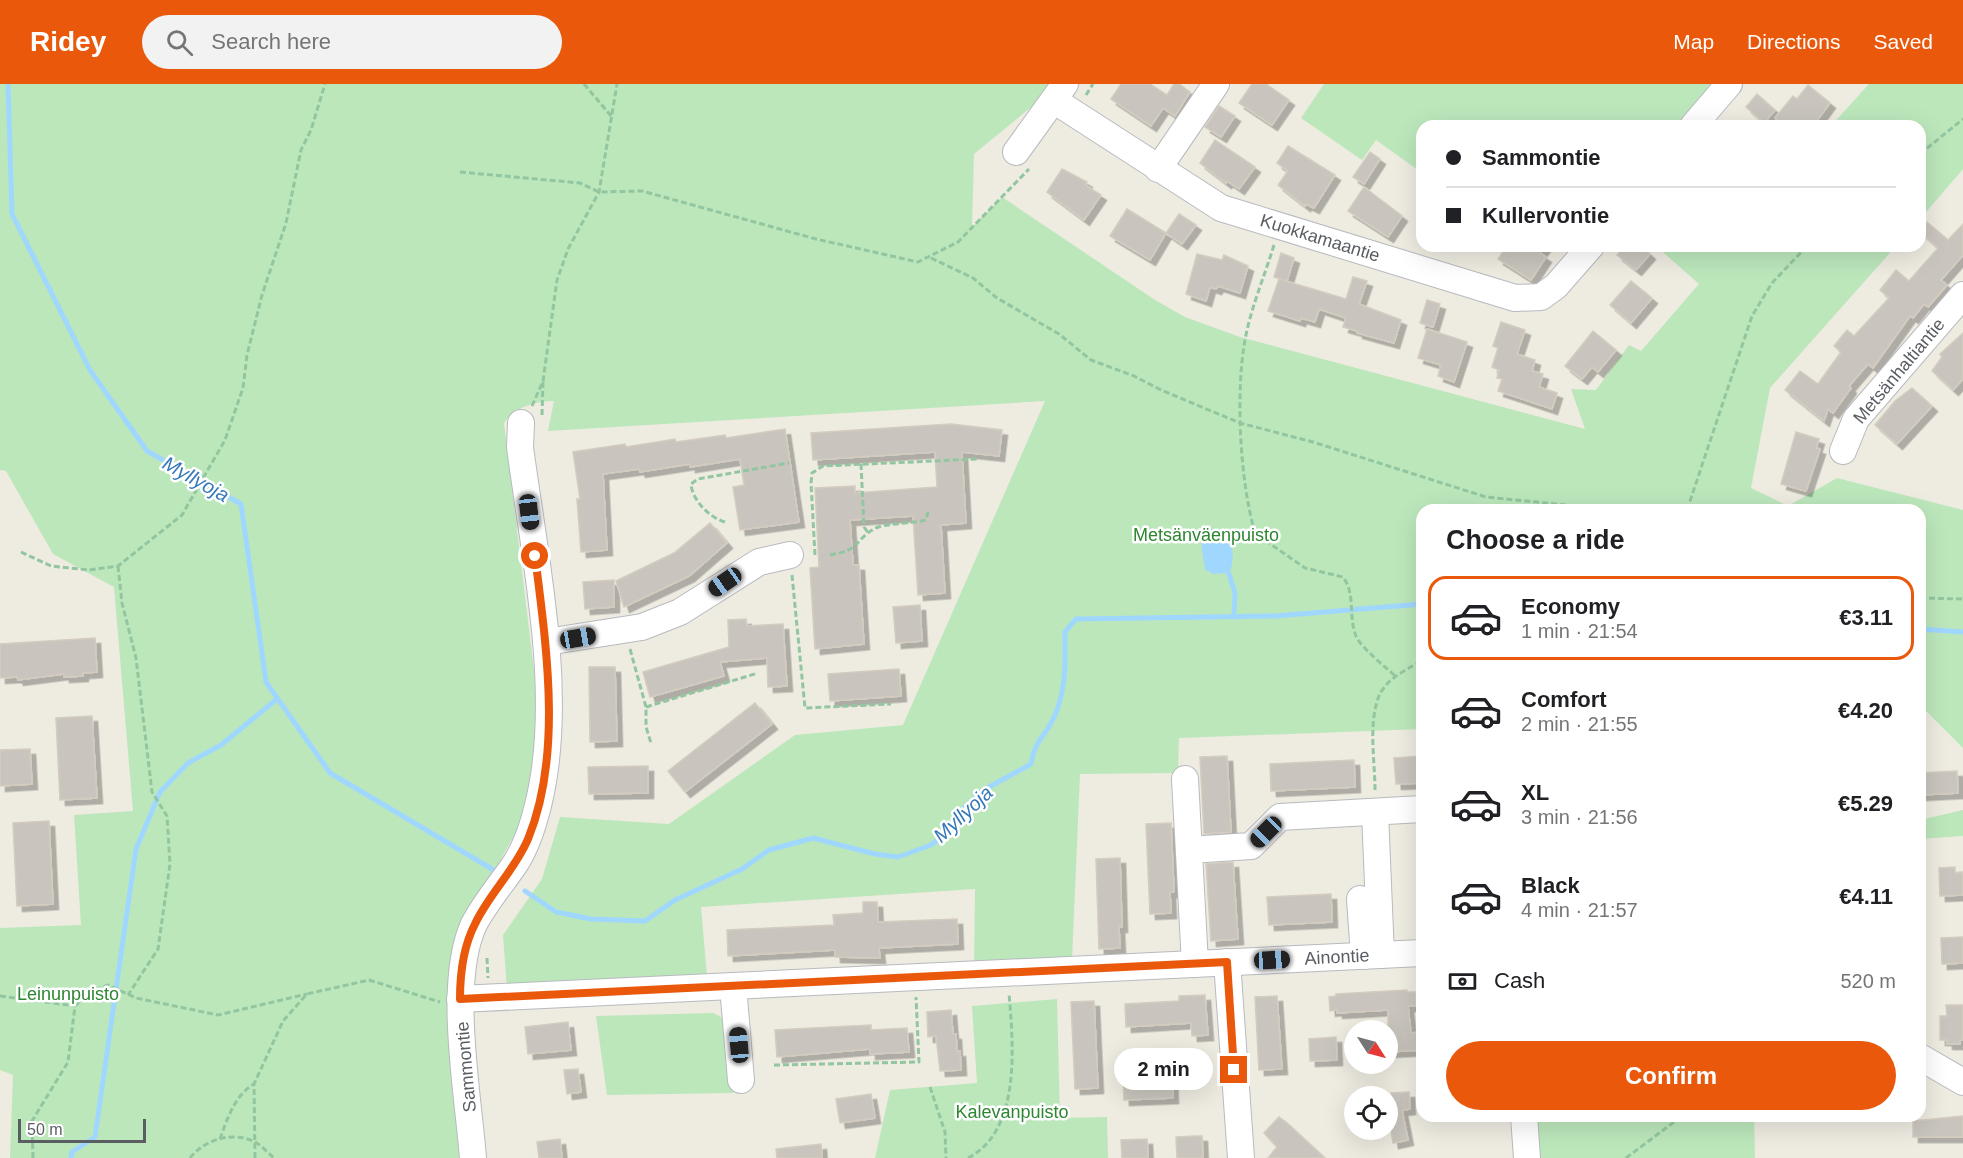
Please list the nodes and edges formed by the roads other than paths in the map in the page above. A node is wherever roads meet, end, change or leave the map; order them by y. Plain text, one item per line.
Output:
1 (1216, 84) edge
2 (1729, 84) edge
3 (1064, 100) edge
4 (1698, 120) edge
5 (1025, 158) road end
6 (1158, 170) junction
7 (1586, 252) edge
8 (1963, 295) edge
9 (521, 423) road end
10 (1843, 451) dead end
11 (802, 555) road end
12 (546, 642) junction
13 (1185, 779) dead end
14 (1416, 810) edge
15 (1375, 813) junction
16 (1189, 850) junction
17 (1360, 899) dead end
18 (1416, 953) edge
19 (1372, 955) junction
20 (1227, 962) junction
21 (1195, 964) junction
22 (733, 986) junction
23 (461, 1005) junction
24 (1926, 1060) edge
25 (741, 1080) dead end
26 (1963, 1082) edge
27 (1524, 1122) edge
28 (473, 1158) edge
29 (1241, 1158) edge
30 (1527, 1158) edge

1 - 6 street
2 - 4 street
3 - 5 street
3 - 6 street, Kuokkamaantie
6 - 7 street, Kuokkamaantie
8 - 10 street, Metsänhaltiantie
9 - 12 street, Sammontie
11 - 12 street
12 - 23 street, Sammontie
13 - 16 street
14 - 15 street
15 - 16 street
15 - 19 street
16 - 21 street
17 - 19 street
18 - 19 street, Ainontie
19 - 20 street, Ainontie
20 - 21 street, Ainontie
20 - 29 street
21 - 22 street, Ainontie
22 - 23 street, Ainontie
22 - 25 street
23 - 28 street, Sammontie
24 - 26 street
27 - 30 street

